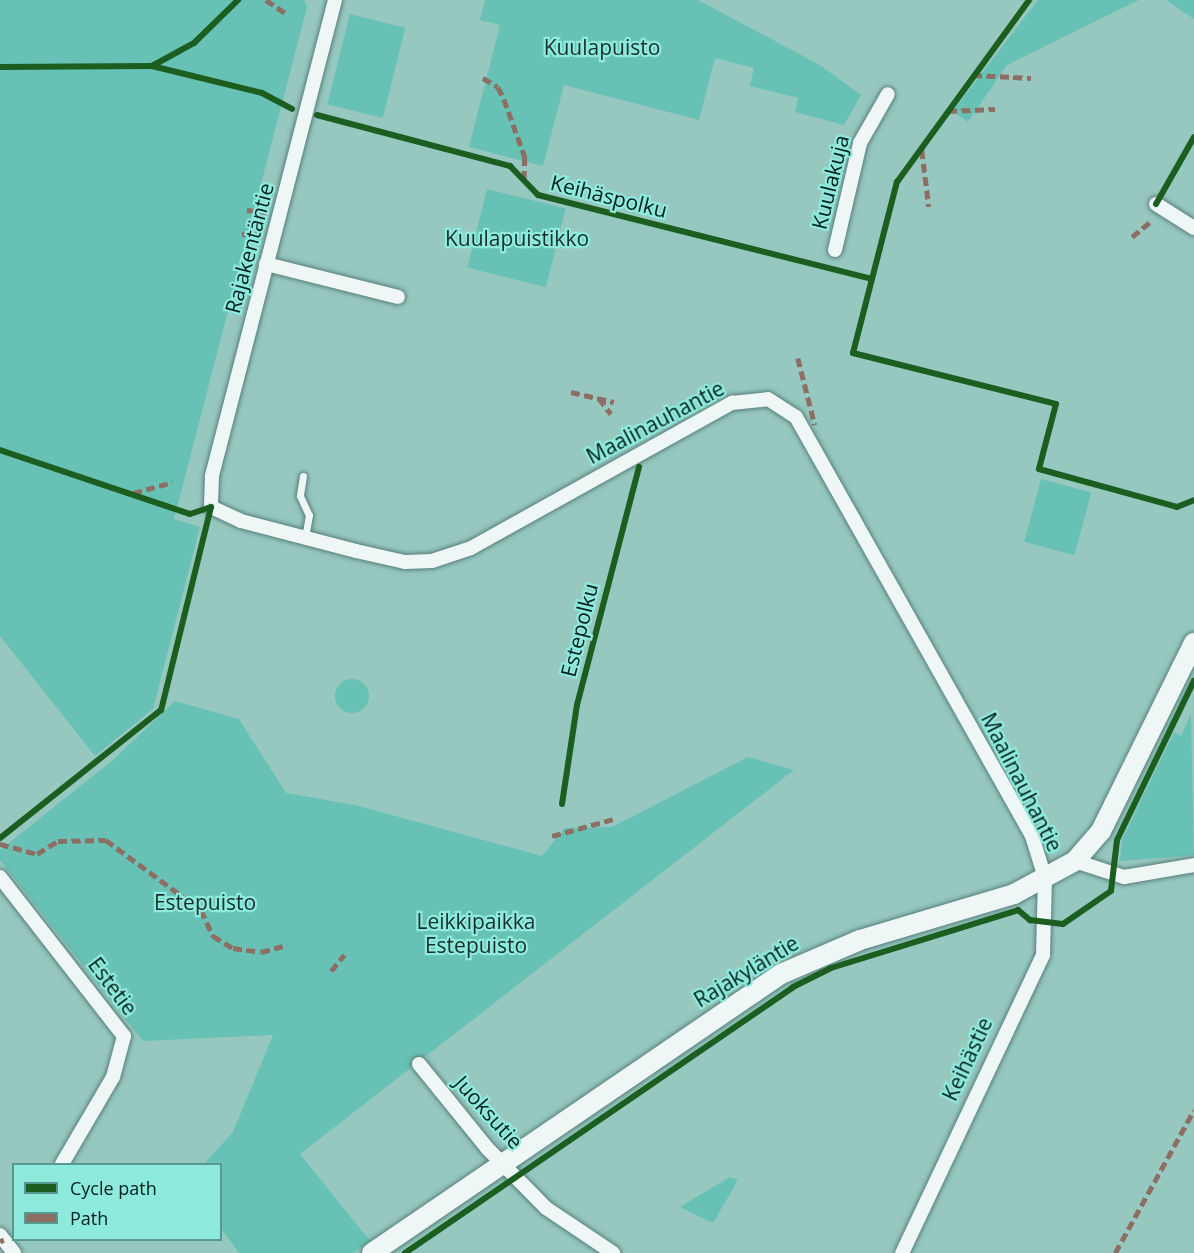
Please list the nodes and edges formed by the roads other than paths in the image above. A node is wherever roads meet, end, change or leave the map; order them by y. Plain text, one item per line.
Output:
1 (335, 0) edge
2 (888, 94) dead end
3 (1156, 204) dead end
4 (1194, 228) edge
5 (836, 250) dead end
6 (267, 264) junction
7 (398, 297) dead end
8 (303, 476) dead end
9 (211, 507) joint
10 (305, 538) junction
11 (1194, 642) edge
12 (1075, 861) junction
13 (1194, 865) edge
14 (0, 877) edge
15 (1045, 878) junction
16 (419, 1064) dead end
17 (504, 1162) junction
18 (63, 1163) edge
19 (0, 1234) edge
20 (15, 1247) edge
21 (372, 1253) edge
22 (613, 1253) edge
23 (902, 1253) edge

1 - 6 street, Rajakentäntie
2 - 5 street, Kuulakuja
3 - 4 street
6 - 7 street
6 - 9 street, Rajakentäntie
8 - 10 lane
9 - 10 street, Maalinauhantie
10 - 15 street, Maalinauhantie
11 - 12 street
12 - 13 street
12 - 15 street, Rajakyläntie
14 - 18 street, Estetie
15 - 17 street, Rajakyläntie
15 - 23 street, Keihästie
16 - 17 street, Juoksutie
17 - 21 street, Rajakyläntie
17 - 22 street, Juoksutie
19 - 20 street

